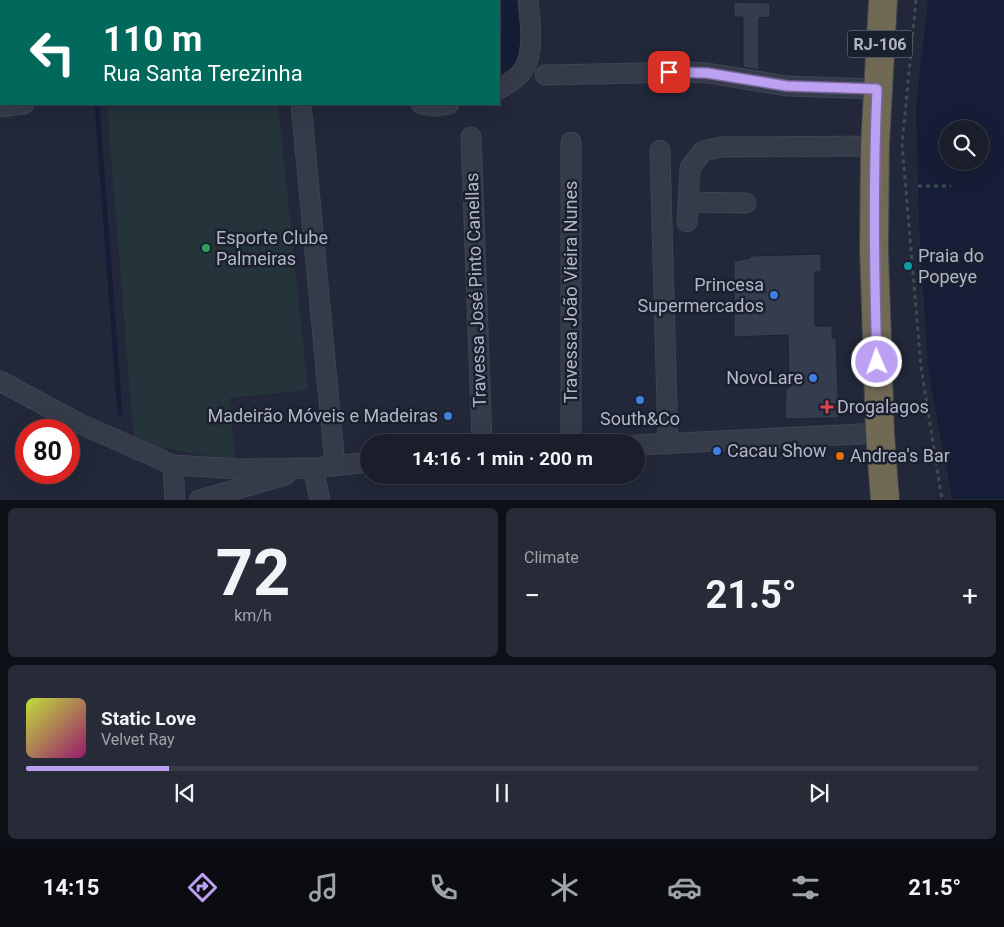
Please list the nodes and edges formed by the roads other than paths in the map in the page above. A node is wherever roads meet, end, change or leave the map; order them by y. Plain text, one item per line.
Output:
1 (528, 0) edge
2 (883, 0) edge
3 (546, 75) dead end
4 (500, 87) edge
5 (877, 89) junction
6 (16, 105) edge
7 (301, 105) edge
8 (428, 105) edge
9 (442, 105) edge
10 (0, 107) edge
11 (471, 136) dead end
12 (571, 142) dead end
13 (875, 146) junction
14 (660, 150) dead end
15 (688, 202) junction
16 (746, 203) dead end
17 (687, 222) dead end
18 (0, 381) edge
19 (482, 434) edge
20 (571, 434) edge
21 (880, 434) junction
22 (668, 444) junction
23 (645, 445) edge
24 (360, 463) edge
25 (173, 465) junction
26 (335, 465) junction
27 (241, 468) junction
28 (313, 468) junction
29 (239, 488) junction
30 (175, 500) edge
31 (199, 500) edge
32 (320, 500) edge
33 (885, 500) edge

1 - 4 street
2 - 5 highway, RJ-106
3 - 5 street
5 - 13 highway, RJ-106
6 - 10 street
7 - 26 street
8 - 9 street
11 - 19 street, Travessa José Pinto Canellas
12 - 20 street, Travessa João Vieira Nunes
13 - 15 street
13 - 21 highway, RJ-106
14 - 22 street
15 - 16 street
15 - 17 street
18 - 25 street
21 - 22 street
21 - 33 highway, RJ-106
22 - 23 street
24 - 26 street
25 - 27 street
25 - 30 street
26 - 28 street
27 - 28 street
27 - 29 street
28 - 29 street
28 - 32 street
29 - 31 street

